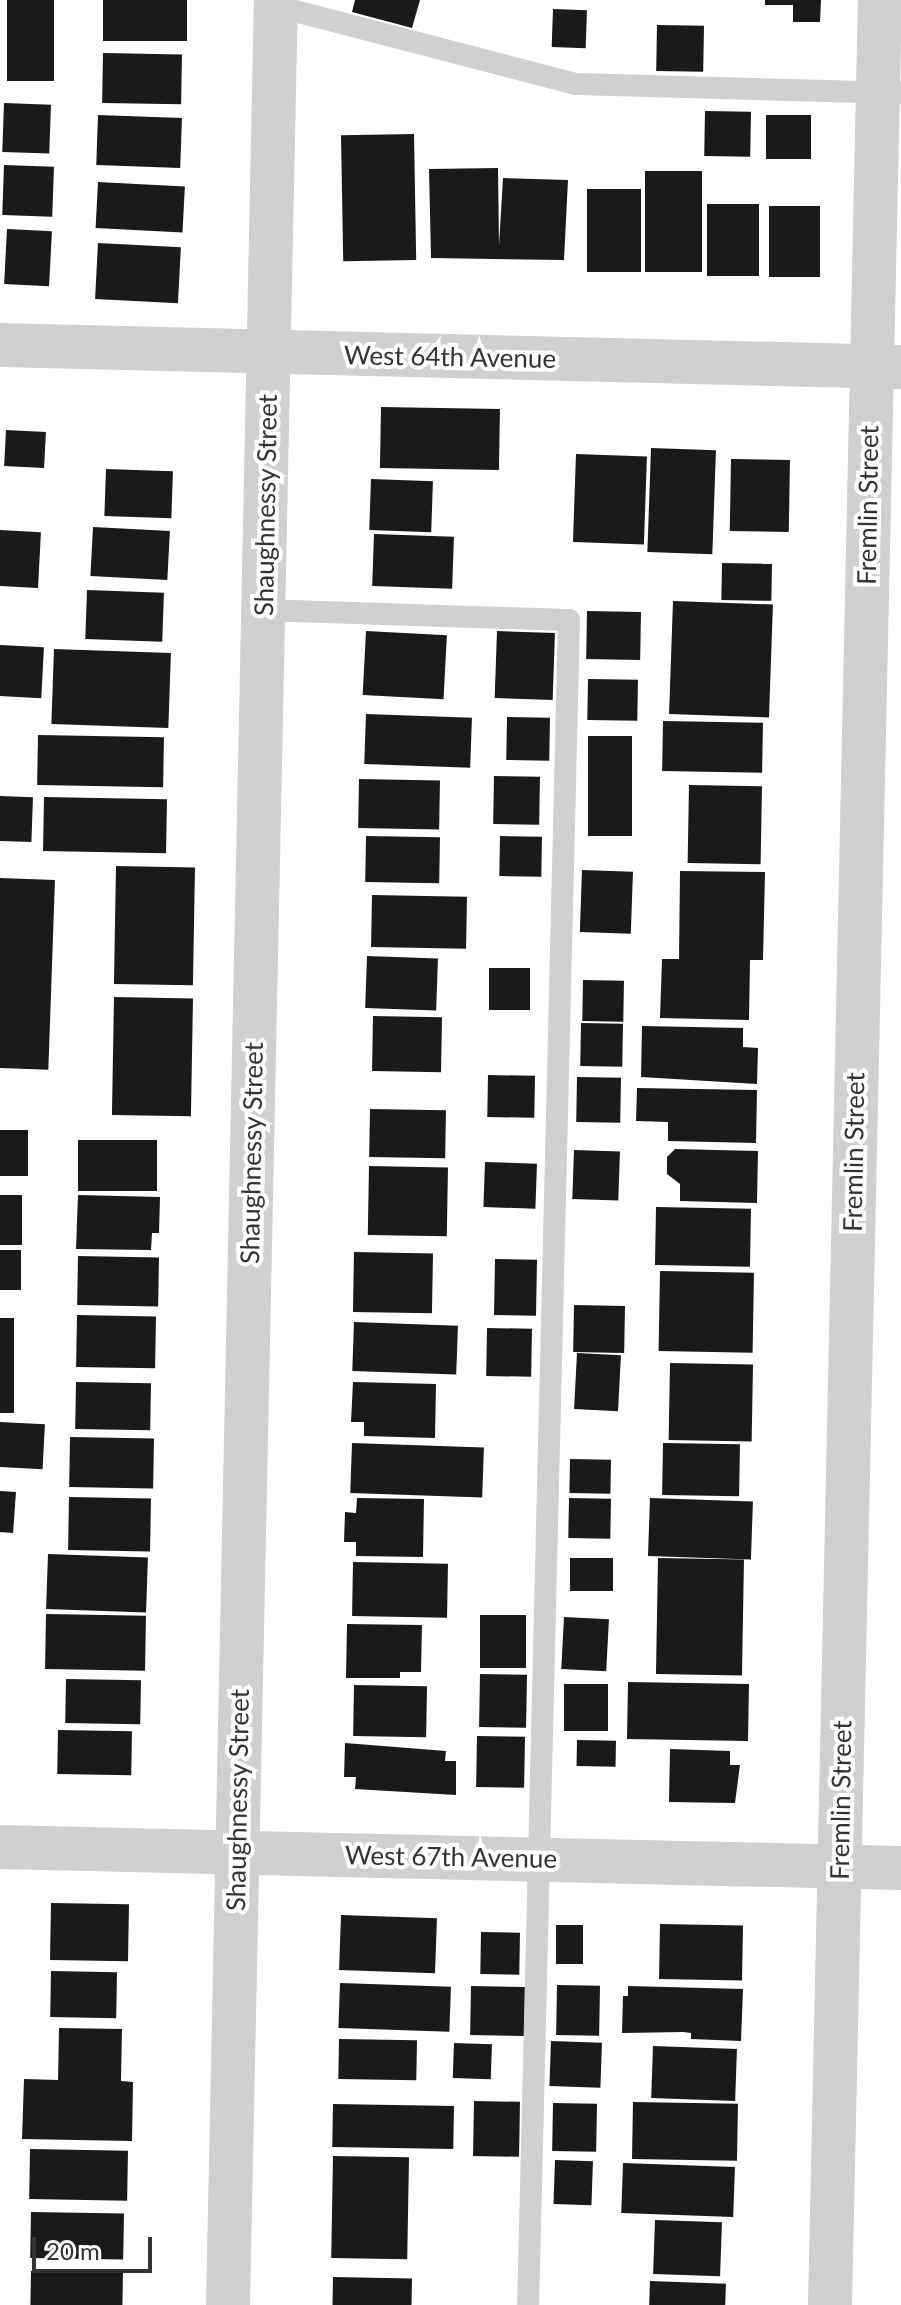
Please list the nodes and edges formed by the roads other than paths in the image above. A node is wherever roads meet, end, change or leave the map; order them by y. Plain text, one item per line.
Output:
1 (880, 0) edge
2 (276, 3) edge
3 (889, 93) edge
4 (0, 345) edge
5 (267, 353) junction
6 (886, 366) edge
7 (264, 610) junction
8 (0, 1847) edge
9 (238, 1853) junction
10 (536, 1860) junction
11 (840, 1867) junction
12 (901, 1868) edge
13 (228, 2305) edge
14 (528, 2305) edge
15 (830, 2305) edge

1 - 3 street, Fremlin Street
2 - 3 lane
2 - 5 street, Shaughnessy Street
3 - 6 street, Fremlin Street
4 - 5 street, West 64th Avenue
5 - 6 street, West 64th Avenue
5 - 7 street, Shaughnessy Street
6 - 11 street, Fremlin Street
7 - 9 street, Shaughnessy Street
7 - 10 lane
8 - 9 street, West 67th Avenue
9 - 10 street, West 67th Avenue
9 - 13 street, Shaughnessy Street
10 - 11 street, West 67th Avenue
10 - 14 lane
11 - 12 street, West 67th Avenue
11 - 15 street, Fremlin Street

